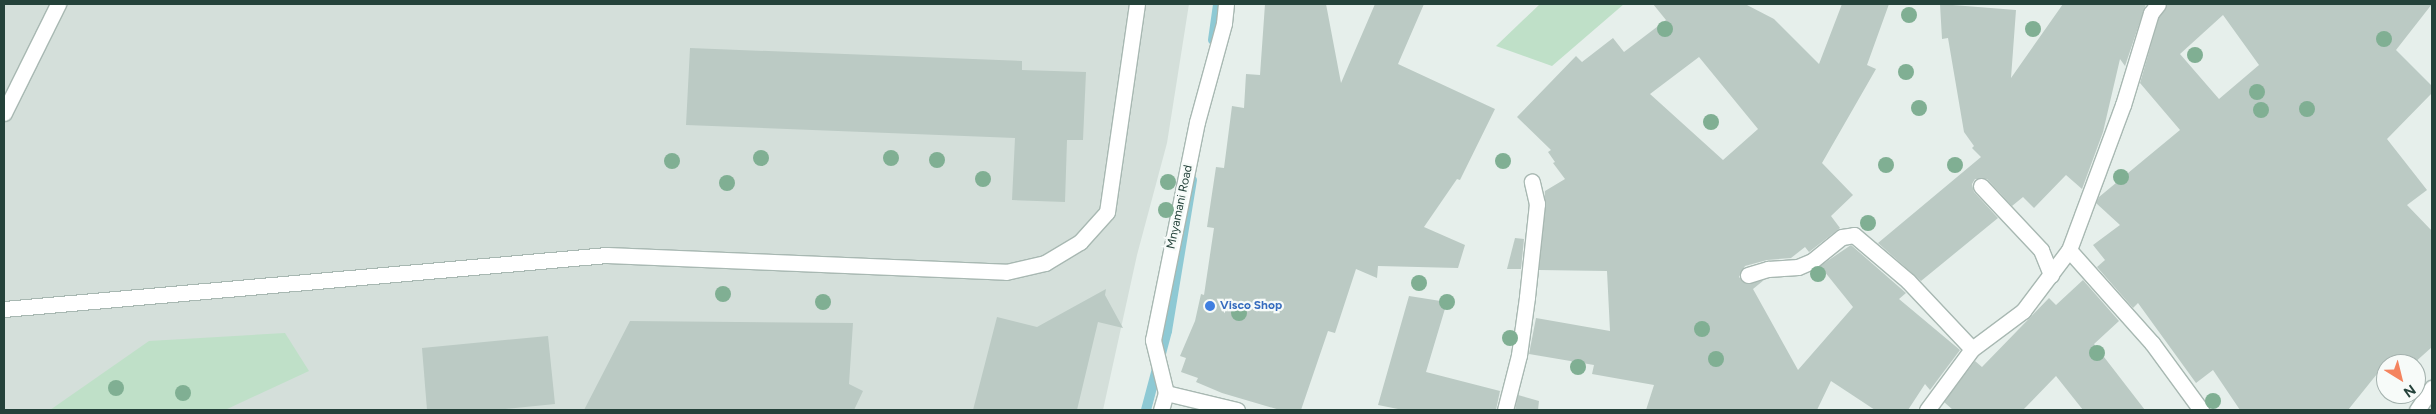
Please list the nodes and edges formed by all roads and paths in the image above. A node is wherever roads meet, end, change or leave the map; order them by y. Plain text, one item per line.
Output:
1 (58, 4) edge
2 (1137, 4) edge
3 (1226, 4) edge
4 (2158, 4) edge
5 (4, 113) edge
6 (1532, 182) dead end
7 (1981, 186) dead end
8 (2069, 250) junction
9 (1748, 275) dead end
10 (2051, 275) junction
11 (4, 309) edge
12 (1972, 350) junction
13 (2432, 388) edge
14 (1166, 393) junction
15 (1161, 410) edge
16 (1237, 410) edge
17 (1505, 410) edge
18 (1926, 410) edge
19 (2201, 410) edge
20 (2417, 410) edge

1 - 5 street
2 - 11 street
3 - 14 street, Mnyamani Road
4 - 8 street
6 - 17 street
7 - 10 street
8 - 10 street
8 - 19 street
9 - 12 street
10 - 12 street
12 - 18 street
13 - 20 street
14 - 15 street
14 - 16 street

